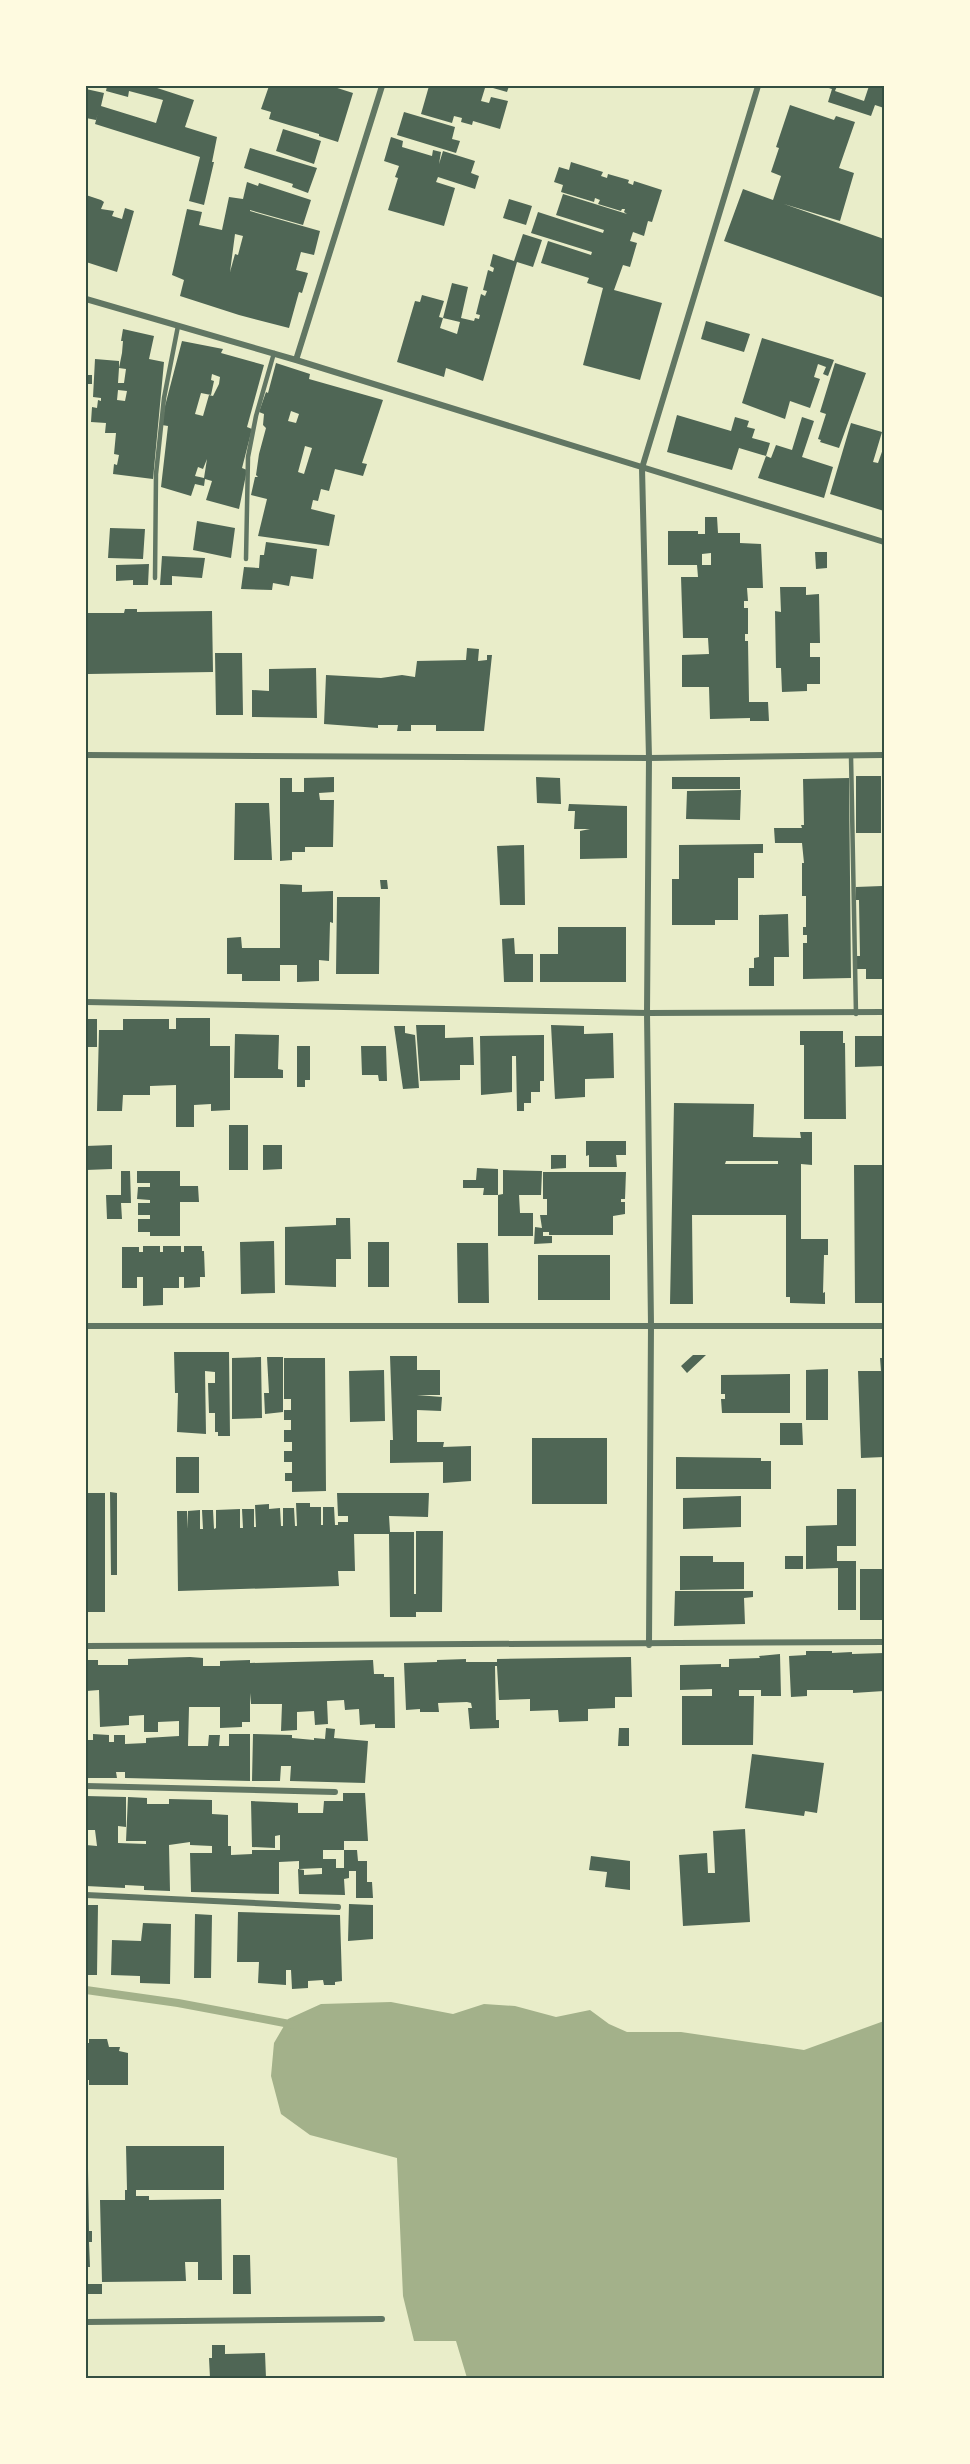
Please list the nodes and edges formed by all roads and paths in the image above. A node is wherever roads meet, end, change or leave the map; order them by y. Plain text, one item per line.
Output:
1 (382, 86) edge
2 (758, 86) edge
3 (86, 299) edge
4 (178, 326) junction
5 (274, 353) junction
6 (296, 360) junction
7 (642, 468) junction
8 (885, 542) edge
9 (246, 559) dead end
10 (155, 578) dead end
11 (86, 755) edge
12 (885, 755) edge
13 (851, 756) junction
14 (649, 758) junction
15 (86, 1002) edge
16 (885, 1012) edge
17 (647, 1013) junction
18 (856, 1014) junction
19 (651, 1325) junction
20 (86, 1326) edge
21 (885, 1326) edge
22 (885, 1642) edge
23 (650, 1645) junction
24 (86, 1646) edge
25 (86, 1786) edge
26 (335, 1792) dead end
27 (86, 1895) edge
28 (338, 1907) dead end
29 (382, 2319) dead end
30 (86, 2322) edge

1 - 6 street
2 - 7 street
3 - 4 street
4 - 5 street
4 - 10 lane
5 - 6 street
5 - 9 lane
6 - 7 street
7 - 8 street
7 - 14 street
11 - 14 street
12 - 13 street
13 - 14 street
13 - 18 lane
14 - 17 street
15 - 17 street
16 - 18 street
17 - 18 street
17 - 19 street
19 - 20 street
19 - 21 street
19 - 23 street
22 - 23 street
23 - 24 street
25 - 26 street
27 - 28 street
29 - 30 street

